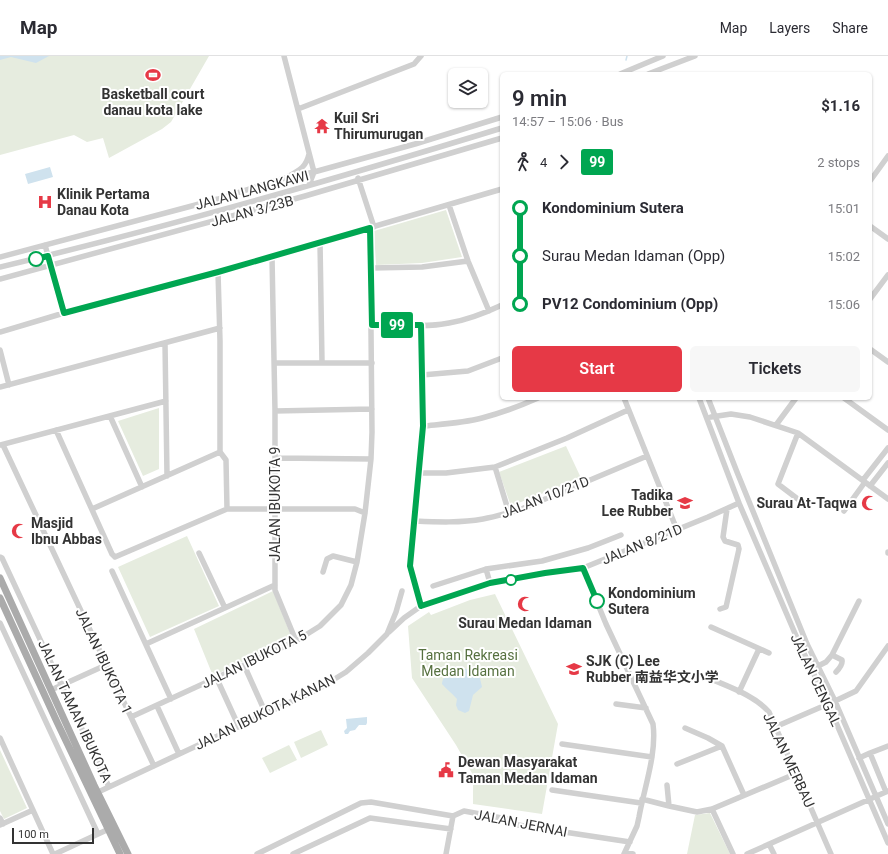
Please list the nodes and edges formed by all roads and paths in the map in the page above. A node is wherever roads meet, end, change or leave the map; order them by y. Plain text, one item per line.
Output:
1 (284, 56) edge
2 (421, 56) edge
3 (663, 56) edge
4 (695, 56) edge
5 (625, 72) edge
6 (653, 72) edge
7 (298, 109) junction
8 (500, 118) edge
9 (500, 129) edge
10 (500, 139) edge
11 (309, 152) junction
12 (888, 156) edge
13 (314, 172) junction
14 (356, 173) junction
15 (872, 178) edge
16 (281, 179) junction
17 (328, 180) junction
18 (358, 181) junction
19 (309, 185) junction
20 (500, 190) edge
21 (449, 204) junction
22 (372, 227) junction
23 (872, 227) edge
24 (888, 238) edge
25 (320, 242) junction
26 (45, 245) junction
27 (48, 256) junction
28 (0, 257) edge
29 (272, 257) junction
30 (468, 260) junction
31 (50, 265) junction
32 (0, 267) edge
33 (371, 268) junction
34 (218, 272) junction
35 (888, 275) edge
36 (0, 279) edge
37 (872, 296) edge
38 (500, 306) edge
39 (489, 311) junction
40 (64, 313) junction
41 (372, 325) junction
42 (421, 325) junction
43 (220, 328) junction
44 (0, 332) edge
45 (165, 343) junction
46 (0, 350) edge
47 (872, 350) edge
48 (500, 359) edge
49 (322, 362) junction
50 (888, 362) edge
51 (275, 363) junction
52 (372, 363) junction
53 (422, 375) junction
54 (9, 385) junction
55 (0, 387) edge
56 (533, 400) edge
57 (625, 400) edge
58 (700, 400) edge
59 (709, 400) edge
60 (795, 400) edge
61 (847, 400) edge
62 (166, 401) junction
63 (372, 410) junction
64 (628, 410) junction
65 (275, 412) junction
66 (110, 416) junction
67 (714, 416) junction
68 (706, 418) junction
69 (776, 425) junction
70 (423, 426) junction
71 (56, 430) junction
72 (888, 430) edge
73 (798, 433) junction
74 (1, 445) edge
75 (888, 448) edge
76 (220, 452) junction
77 (647, 456) junction
78 (275, 458) junction
79 (371, 459) junction
80 (888, 463) edge
81 (495, 467) junction
82 (418, 473) junction
83 (167, 476) junction
84 (866, 483) junction
85 (142, 487) junction
86 (888, 500) edge
87 (739, 503) junction
88 (803, 503) dead end
89 (275, 508) junction
90 (92, 509) junction
91 (227, 509) junction
92 (727, 509) junction
93 (844, 511) dead end
94 (365, 513) junction
95 (509, 513) junction
96 (415, 521) junction
97 (677, 530) junction
98 (621, 535) dead end
99 (199, 553) dead end
100 (0, 557) edge
101 (357, 562) junction
102 (583, 568) junction
103 (484, 570) junction
104 (112, 571) dead end
105 (323, 572) dead end
106 (0, 578) edge
107 (489, 584) junction
108 (275, 585) junction
109 (433, 586) dead end
110 (402, 591) dead end
111 (0, 598) edge
112 (859, 601) dead end
113 (13, 605) junction
114 (421, 606) junction
115 (224, 608) junction
116 (2, 609) edge
117 (720, 609) dead end
118 (0, 623) edge
119 (711, 627) dead end
120 (387, 634) junction
121 (296, 641) junction
122 (146, 644) junction
123 (888, 646) edge
124 (759, 648) junction
125 (769, 653) dead end
126 (832, 654) junction
127 (106, 665) junction
128 (244, 665) junction
129 (818, 666) junction
130 (836, 672) dead end
131 (704, 676) dead end
132 (217, 679) junction
133 (62, 685) junction
134 (51, 690) junction
135 (739, 692) junction
136 (171, 699) junction
137 (835, 701) junction
138 (616, 704) dead end
139 (828, 704) junction
140 (158, 706) junction
141 (646, 708) junction
142 (266, 714) junction
143 (131, 718) junction
144 (57, 722) junction
145 (48, 727) junction
146 (239, 727) junction
147 (775, 727) junction
148 (685, 728) dead end
149 (0, 738) edge
150 (562, 744) dead end
151 (722, 746) junction
152 (888, 746) edge
153 (870, 753) junction
154 (179, 754) junction
155 (652, 757) junction
156 (859, 758) junction
157 (677, 764) dead end
158 (154, 766) junction
159 (795, 774) junction
160 (667, 785) dead end
161 (109, 787) junction
162 (552, 790) dead end
163 (887, 792) edge
164 (95, 794) junction
165 (744, 795) junction
166 (876, 796) junction
167 (869, 800) junction
168 (642, 802) junction
169 (669, 806) junction
170 (712, 809) junction
171 (33, 810) junction
172 (454, 816) junction
173 (0, 818) edge
174 (817, 822) junction
175 (888, 824) edge
176 (2, 825) edge
177 (112, 828) junction
178 (451, 829) junction
179 (98, 834) junction
180 (630, 842) junction
181 (888, 843) edge
182 (769, 844) junction
183 (625, 853) edge
184 (54, 854) edge
185 (120, 854) edge
186 (128, 854) edge
187 (257, 854) edge
188 (293, 854) edge
189 (446, 854) edge
190 (634, 854) edge
191 (733, 854) edge
192 (747, 854) edge
193 (774, 854) edge
194 (831, 854) edge

1 - 7 street
2 - 7 street
3 - 5 street
4 - 6 street
7 - 11 street
8 - 13 street, JALAN LANGKAWI
9 - 14 street, JALAN LANGKAWI
10 - 18 street, JALAN 3/23B
11 - 13 street
11 - 16 street
12 - 15 street
13 - 16 street, JALAN LANGKAWI
13 - 17 street
13 - 19 street
14 - 17 street, JALAN LANGKAWI
14 - 18 street, JALAN IBUKOTA 5
16 - 26 street, JALAN LANGKAWI
17 - 19 street, JALAN LANGKAWI
18 - 22 street, JALAN IBUKOTA 5
18 - 31 street, JALAN 3/23B
19 - 27 street, JALAN LANGKAWI
20 - 21 street
21 - 22 street
21 - 30 street
22 - 25 street
22 - 33 street, JALAN IBUKOTA 5
23 - 24 street
25 - 29 street
25 - 49 street
26 - 27 street
26 - 28 street, JALAN LANGKAWI
27 - 31 street
27 - 32 street, JALAN LANGKAWI
29 - 34 street
29 - 51 street, JALAN IBUKOTA 9
30 - 33 street
30 - 39 street
31 - 36 street, JALAN 3/23B
31 - 40 street
33 - 41 street, JALAN IBUKOTA 5
34 - 40 street
34 - 43 street
35 - 37 street
38 - 39 street
39 - 42 street
40 - 44 street
41 - 42 street
41 - 52 street, JALAN IBUKOTA 5
42 - 53 street
43 - 45 street
43 - 76 street
45 - 54 street
45 - 62 street
46 - 54 street
47 - 50 street
48 - 53 street
49 - 51 street
49 - 52 street
51 - 65 street, JALAN IBUKOTA 9
52 - 63 street, JALAN IBUKOTA 5
53 - 70 street
54 - 55 street
56 - 70 street
57 - 64 street
58 - 68 street, JALAN CENGAL
59 - 67 street, JALAN CENGAL
60 - 69 street
61 - 72 street
62 - 66 street
62 - 83 street
63 - 65 street
63 - 79 street, JALAN IBUKOTA 5
64 - 77 street
64 - 81 street
65 - 78 street, JALAN IBUKOTA 9
66 - 71 street
66 - 85 street
67 - 68 street
67 - 69 street
67 - 129 street, JALAN CENGAL
68 - 87 street, JALAN CENGAL
69 - 73 street
70 - 82 street
71 - 74 street
71 - 90 street
73 - 84 street
73 - 88 street
74 - 127 street, JALAN IBUKOTA 1
75 - 84 street
76 - 83 street
76 - 91 street
77 - 95 street, JALAN 10/21D
77 - 97 street
78 - 79 street
78 - 89 street, JALAN IBUKOTA 9
79 - 94 street, JALAN IBUKOTA 5
80 - 84 street
81 - 82 street
81 - 95 street
82 - 96 street
83 - 85 street
84 - 86 street
84 - 93 street
85 - 90 street
87 - 92 street, JALAN 8/21D
87 - 139 street, JALAN CENGAL
89 - 91 street
89 - 94 street
89 - 108 street, JALAN IBUKOTA 9
90 - 91 street
92 - 97 street, JALAN 8/21D
92 - 117 street
94 - 101 street, JALAN IBUKOTA 5
95 - 96 street, JALAN 10/21D
96 - 114 street
97 - 102 street, JALAN 8/21D
98 - 103 street
99 - 115 street
100 - 133 street
101 - 105 street
101 - 121 street, JALAN IBUKOTA 5
102 - 107 street, JALAN 8/21D
102 - 141 street
103 - 107 street
103 - 109 street
104 - 122 street
106 - 113 main road, JALAN TAMAN IBUKOTA
107 - 114 street, JALAN 8/21D
108 - 115 street
108 - 121 street, JALAN IBUKOTA 9
110 - 120 street, JALAN IBUKOTA KANAN
111 - 116 main road, JALAN TAMAN IBUKOTA
112 - 126 street
113 - 116 street
113 - 134 main road, JALAN TAMAN IBUKOTA
114 - 120 street, JALAN 8/21D
115 - 122 street
116 - 144 main road, JALAN TAMAN IBUKOTA
118 - 145 street
119 - 124 street
120 - 142 street, JALAN IBUKOTA KANAN
121 - 128 street, JALAN IBUKOTA 5
122 - 136 street
123 - 137 street
124 - 125 street
124 - 135 street
126 - 129 street
126 - 130 street
127 - 133 street
127 - 143 street, JALAN IBUKOTA 1
128 - 132 street, JALAN IBUKOTA 5
128 - 142 street
129 - 137 street, JALAN CENGAL
131 - 135 street, JALAN MERBAU
132 - 136 street, JALAN IBUKOTA 5
132 - 146 street
133 - 134 street
133 - 161 street
134 - 164 main road, JALAN TAMAN IBUKOTA
135 - 147 street, JALAN MERBAU
136 - 140 street, JALAN IBUKOTA 5
137 - 139 street
137 - 156 street, JALAN CENGAL
138 - 141 street
139 - 147 street
139 - 167 street, JALAN CENGAL
140 - 143 street, JALAN IBUKOTA 5
140 - 154 street
141 - 155 street
142 - 146 street, JALAN IBUKOTA KANAN
143 - 158 street, JALAN IBUKOTA 1
144 - 145 street
144 - 164 main road, JALAN TAMAN IBUKOTA
145 - 179 street
146 - 154 street, JALAN IBUKOTA KANAN
147 - 159 street, JALAN MERBAU
148 - 151 street
149 - 171 street
150 - 155 street
151 - 157 street
151 - 165 street
152 - 153 street
153 - 156 street
153 - 163 street
154 - 158 street, JALAN IBUKOTA KANAN
155 - 168 street
156 - 166 street, JALAN CENGAL
158 - 161 street, JALAN IBUKOTA KANAN
159 - 165 street
159 - 174 street, JALAN MERBAU
160 - 169 street
161 - 164 street, JALAN IBUKOTA KANAN
162 - 168 street
163 - 166 street
164 - 177 main road, JALAN TAMAN IBUKOTA
165 - 170 street
166 - 167 street
166 - 175 street, JALAN CENGAL
167 - 174 street
167 - 181 street, JALAN CENGAL
168 - 169 street
168 - 180 street
169 - 170 street
170 - 191 street
171 - 176 street
171 - 184 street
172 - 178 street
172 - 180 street, JALAN JERNAI
172 - 187 street, JALAN JERNAI
173 - 176 street
174 - 182 street
174 - 194 street, JALAN MERBAU
177 - 179 street
177 - 185 main road, JALAN TAMAN IBUKOTA
177 - 186 main road, JALAN TAMAN IBUKOTA
178 - 188 street
178 - 189 street
179 - 184 street
180 - 183 street
182 - 192 street
182 - 193 street
183 - 190 street

